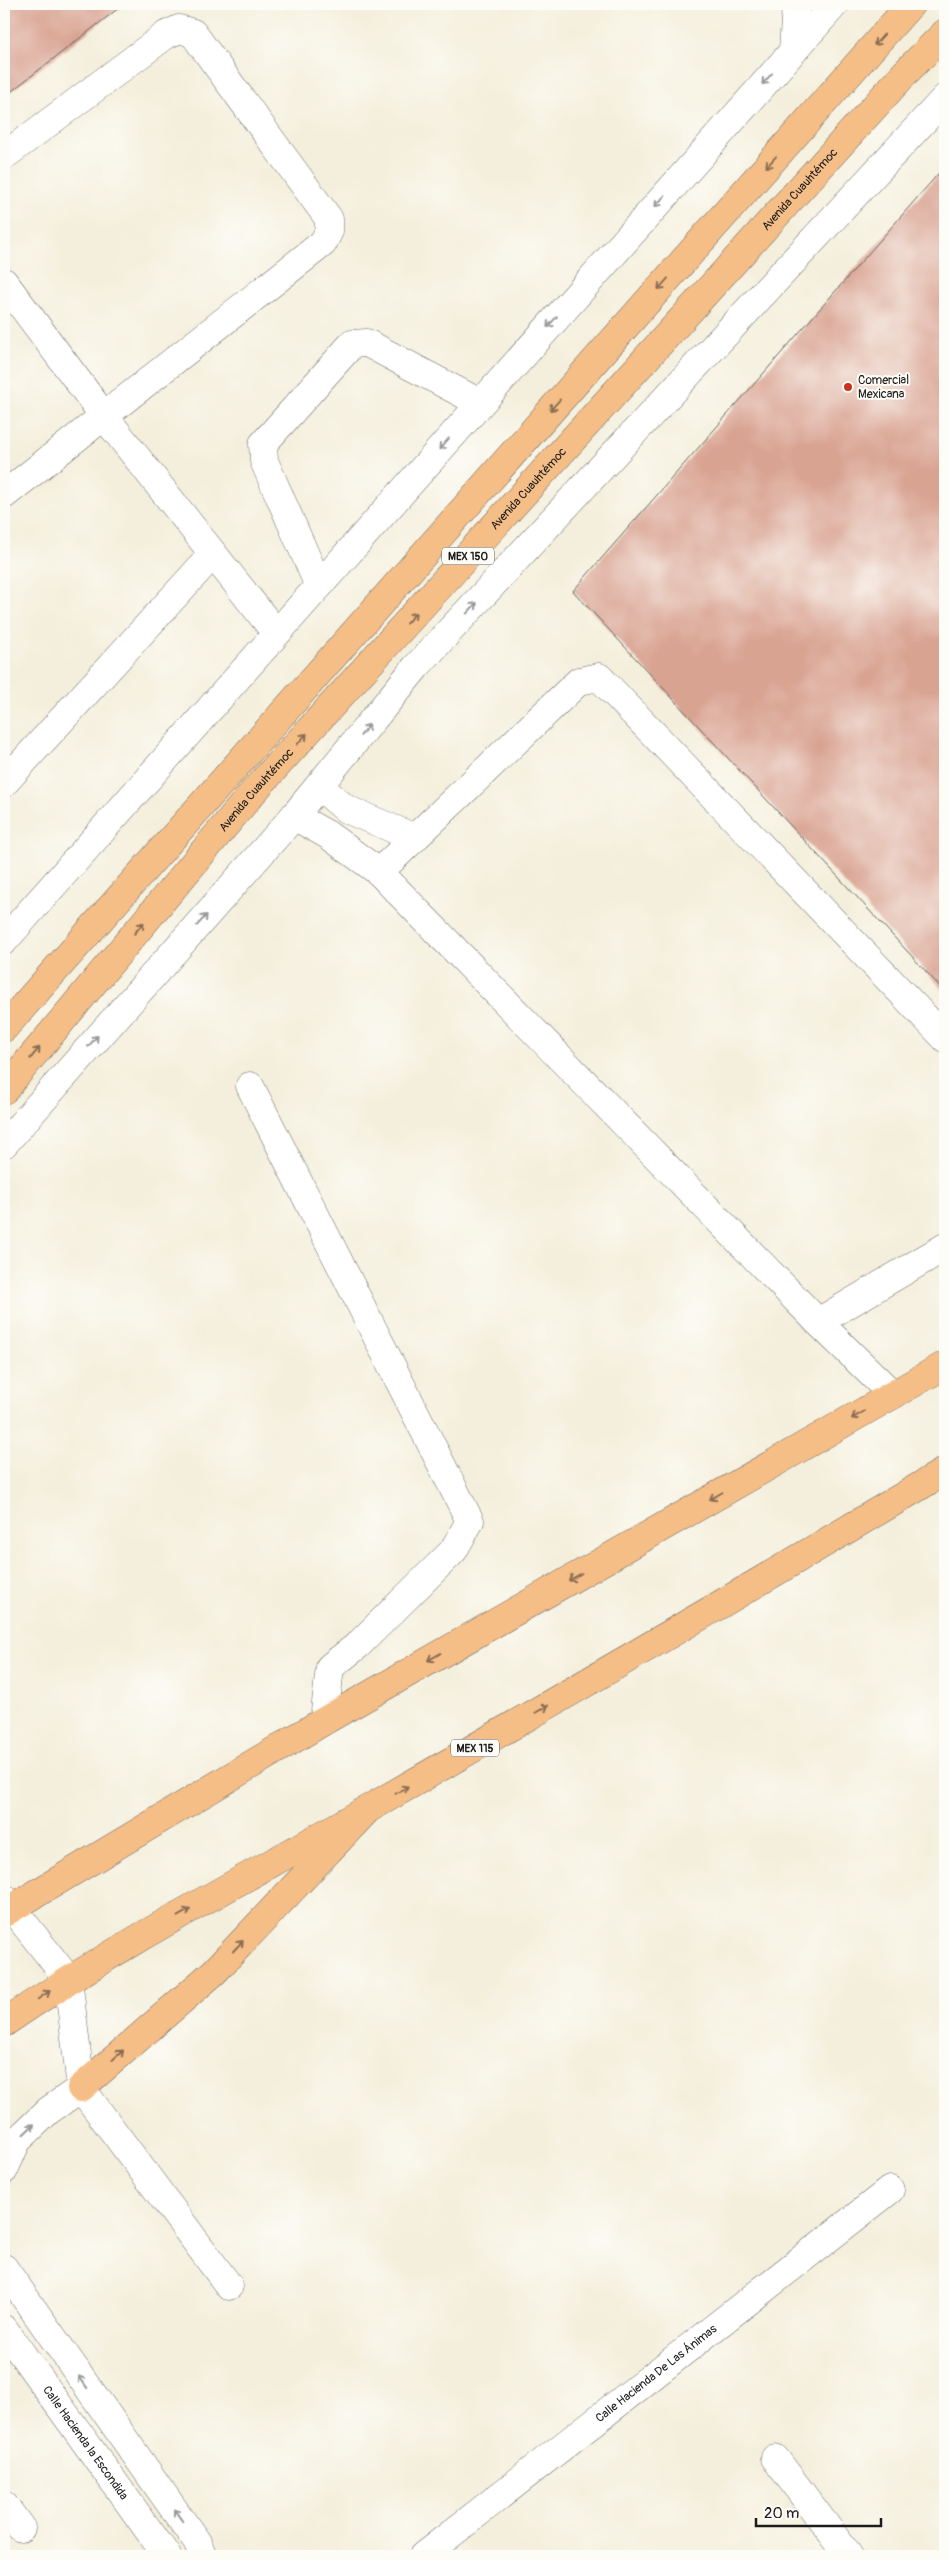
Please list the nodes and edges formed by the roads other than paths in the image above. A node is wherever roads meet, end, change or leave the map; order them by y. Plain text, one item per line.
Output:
1 (796, 4) edge
2 (835, 4) edge
3 (911, 4) edge
4 (945, 33) edge
5 (793, 51) junction
6 (942, 108) edge
7 (4, 156) edge
8 (4, 282) edge
9 (480, 403) junction
10 (104, 416) junction
11 (4, 495) edge
12 (213, 554) junction
13 (319, 586) junction
14 (276, 634) junction
15 (4, 783) edge
16 (319, 786) junction
17 (346, 808) junction
18 (294, 816) junction
19 (328, 835) junction
20 (415, 838) junction
21 (379, 872) junction
22 (4, 941) edge
23 (4, 1028) edge
24 (945, 1038) edge
25 (250, 1086) dead end
26 (4, 1090) edge
27 (4, 1144) edge
28 (945, 1247) edge
29 (818, 1322) junction
30 (945, 1365) edge
31 (893, 1395) junction
32 (945, 1471) edge
33 (324, 1721) junction
34 (366, 1811) junction
35 (6, 1906) edge
36 (68, 1979) junction
37 (4, 2023) edge
38 (81, 2088) junction
39 (4, 2170) edge
40 (890, 2190) dead end
41 (4, 2268) edge
42 (229, 2286) dead end
43 (4, 2329) edge
44 (775, 2458) dead end
45 (4, 2505) edge
46 (21, 2528) dead end
47 (167, 2556) edge
48 (202, 2556) edge
49 (423, 2556) edge
50 (849, 2556) edge

1 - 5 street
2 - 5 street
3 -> 23 main road, MEX 150
26 -> 4 main road, Avenida Cuauhtémoc / MEX 150
5 -> 9 street
16 -> 6 street
7 - 10 street
8 - 10 street
9 -> 13 street
9 - 13 street
10 - 11 street
10 - 12 street
12 - 14 street
12 - 15 street
13 - 14 street
14 - 22 street
16 - 17 street
16 - 18 street
17 - 19 street
17 - 20 street
18 - 19 street
27 -> 18 street
19 - 21 street
20 - 21 street
20 - 24 street
21 - 29 street
25 - 33 street
28 - 29 street
29 - 31 street
30 - 31 main road
31 -> 33 main road
34 -> 32 main road, MEX 115
33 - 35 main road
36 -> 34 main road, MEX 115
38 -> 34 main road
35 - 36 street
37 -> 36 main road, MEX 115
36 - 38 street
39 -> 38 street
38 - 42 street
40 - 49 street, Calle Hacienda De Las Ánimas
48 -> 41 street
43 - 47 street, Calle Hacienda la Escondida
44 - 50 street
45 - 46 street

